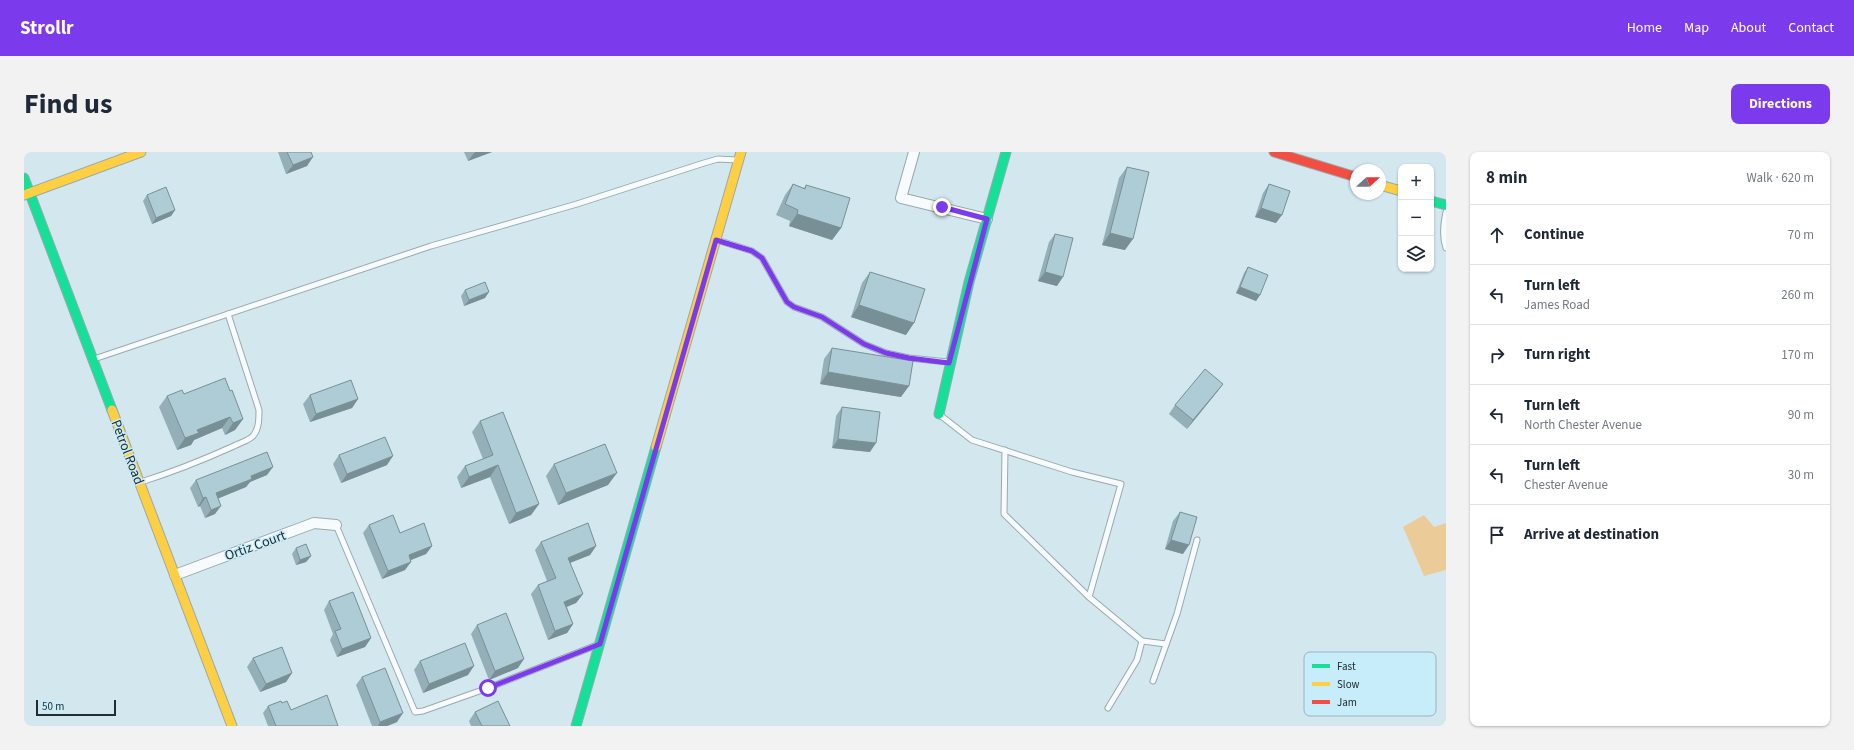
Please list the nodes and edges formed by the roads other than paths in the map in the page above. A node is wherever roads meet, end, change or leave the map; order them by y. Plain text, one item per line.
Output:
1 (141, 152) edge
2 (914, 152) edge
3 (1006, 152) edge
4 (1274, 152) edge
5 (740, 156) edge
6 (1350, 175) edge
7 (24, 178) edge
8 (1386, 187) edge
9 (1398, 190) edge
10 (27, 194) edge
11 (1434, 202) edge
12 (1446, 205) edge
13 (1446, 212) edge
14 (987, 219) junction
15 (716, 240) junction
16 (1446, 248) edge
17 (228, 314) junction
18 (93, 359) junction
19 (949, 363) junction
20 (939, 414) joint
21 (1005, 450) junction
22 (140, 483) junction
23 (336, 526) joint
24 (1197, 540) dead end
25 (175, 575) junction
26 (1089, 597) junction
27 (1142, 641) junction
28 (600, 644) junction
29 (1166, 644) junction
30 (1153, 681) dead end
31 (1108, 708) dead end
32 (232, 726) edge
33 (576, 726) edge

1 - 10 street
2 - 14 street
3 - 14 street
4 - 6 street
5 - 15 street
5 - 17 lane
7 - 10 street, Petrol Road
8 - 9 street
10 - 18 street, Petrol Road
11 - 12 street
13 - 16 lane
14 - 19 street
15 - 19 lane
15 - 28 street
17 - 18 lane
17 - 22 lane
18 - 22 street, Petrol Road
19 - 20 street
20 - 21 lane
21 - 26 lane
21 - 26 lane
22 - 25 street, Petrol Road
23 - 25 street, Ortiz Court
23 - 28 lane
24 - 29 lane
25 - 32 street, Petrol Road
26 - 27 lane
27 - 29 lane
27 - 31 lane
28 - 33 street
29 - 30 lane

